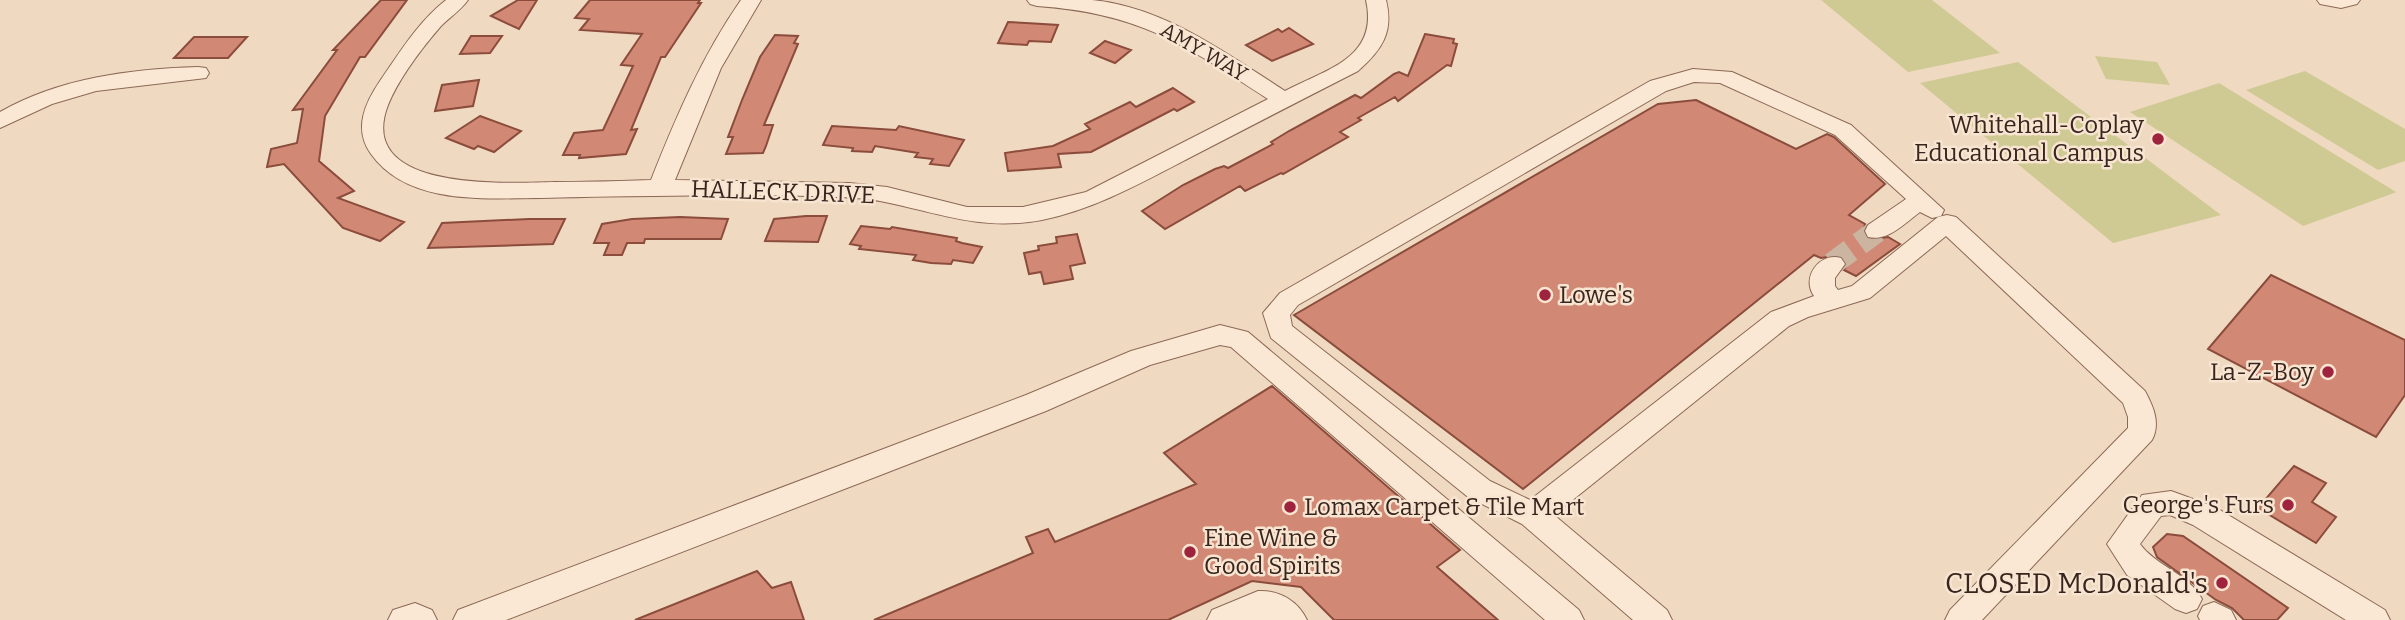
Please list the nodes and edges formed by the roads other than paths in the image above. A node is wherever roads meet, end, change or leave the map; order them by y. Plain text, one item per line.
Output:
1 (458, 0) edge
2 (751, 0) edge
3 (1037, 0) edge
4 (1377, 0) edge
5 (2327, 0) edge
6 (2350, 0) edge
7 (198, 73) dead end
8 (1283, 100) junction
9 (0, 121) edge
10 (660, 188) junction
11 (1921, 200) junction
12 (1947, 223) junction
13 (1877, 231) tunnel mouth
14 (1832, 264) tunnel mouth
15 (1833, 300) junction
16 (1533, 515) junction
17 (2186, 599) dead end
18 (1287, 615) edge
19 (2359, 616) edge
20 (404, 620) edge
21 (421, 620) edge
22 (469, 620) edge
23 (1223, 620) edge
24 (1569, 620) edge
25 (1656, 620) edge
26 (1961, 620) edge

1 - 10 street, HALLECK DRIVE
2 - 10 street
3 - 8 street, AMY WAY
4 - 8 street, HALLECK DRIVE
5 - 6 street
7 - 9 street
8 - 10 street, HALLECK DRIVE
11 - 12 street
11 - 13 street
11 - 16 street
12 - 15 street
12 - 26 street
14 - 15 street
15 - 16 street
16 - 25 street
17 - 19 street
18 - 23 street
20 - 21 street
22 - 24 street

